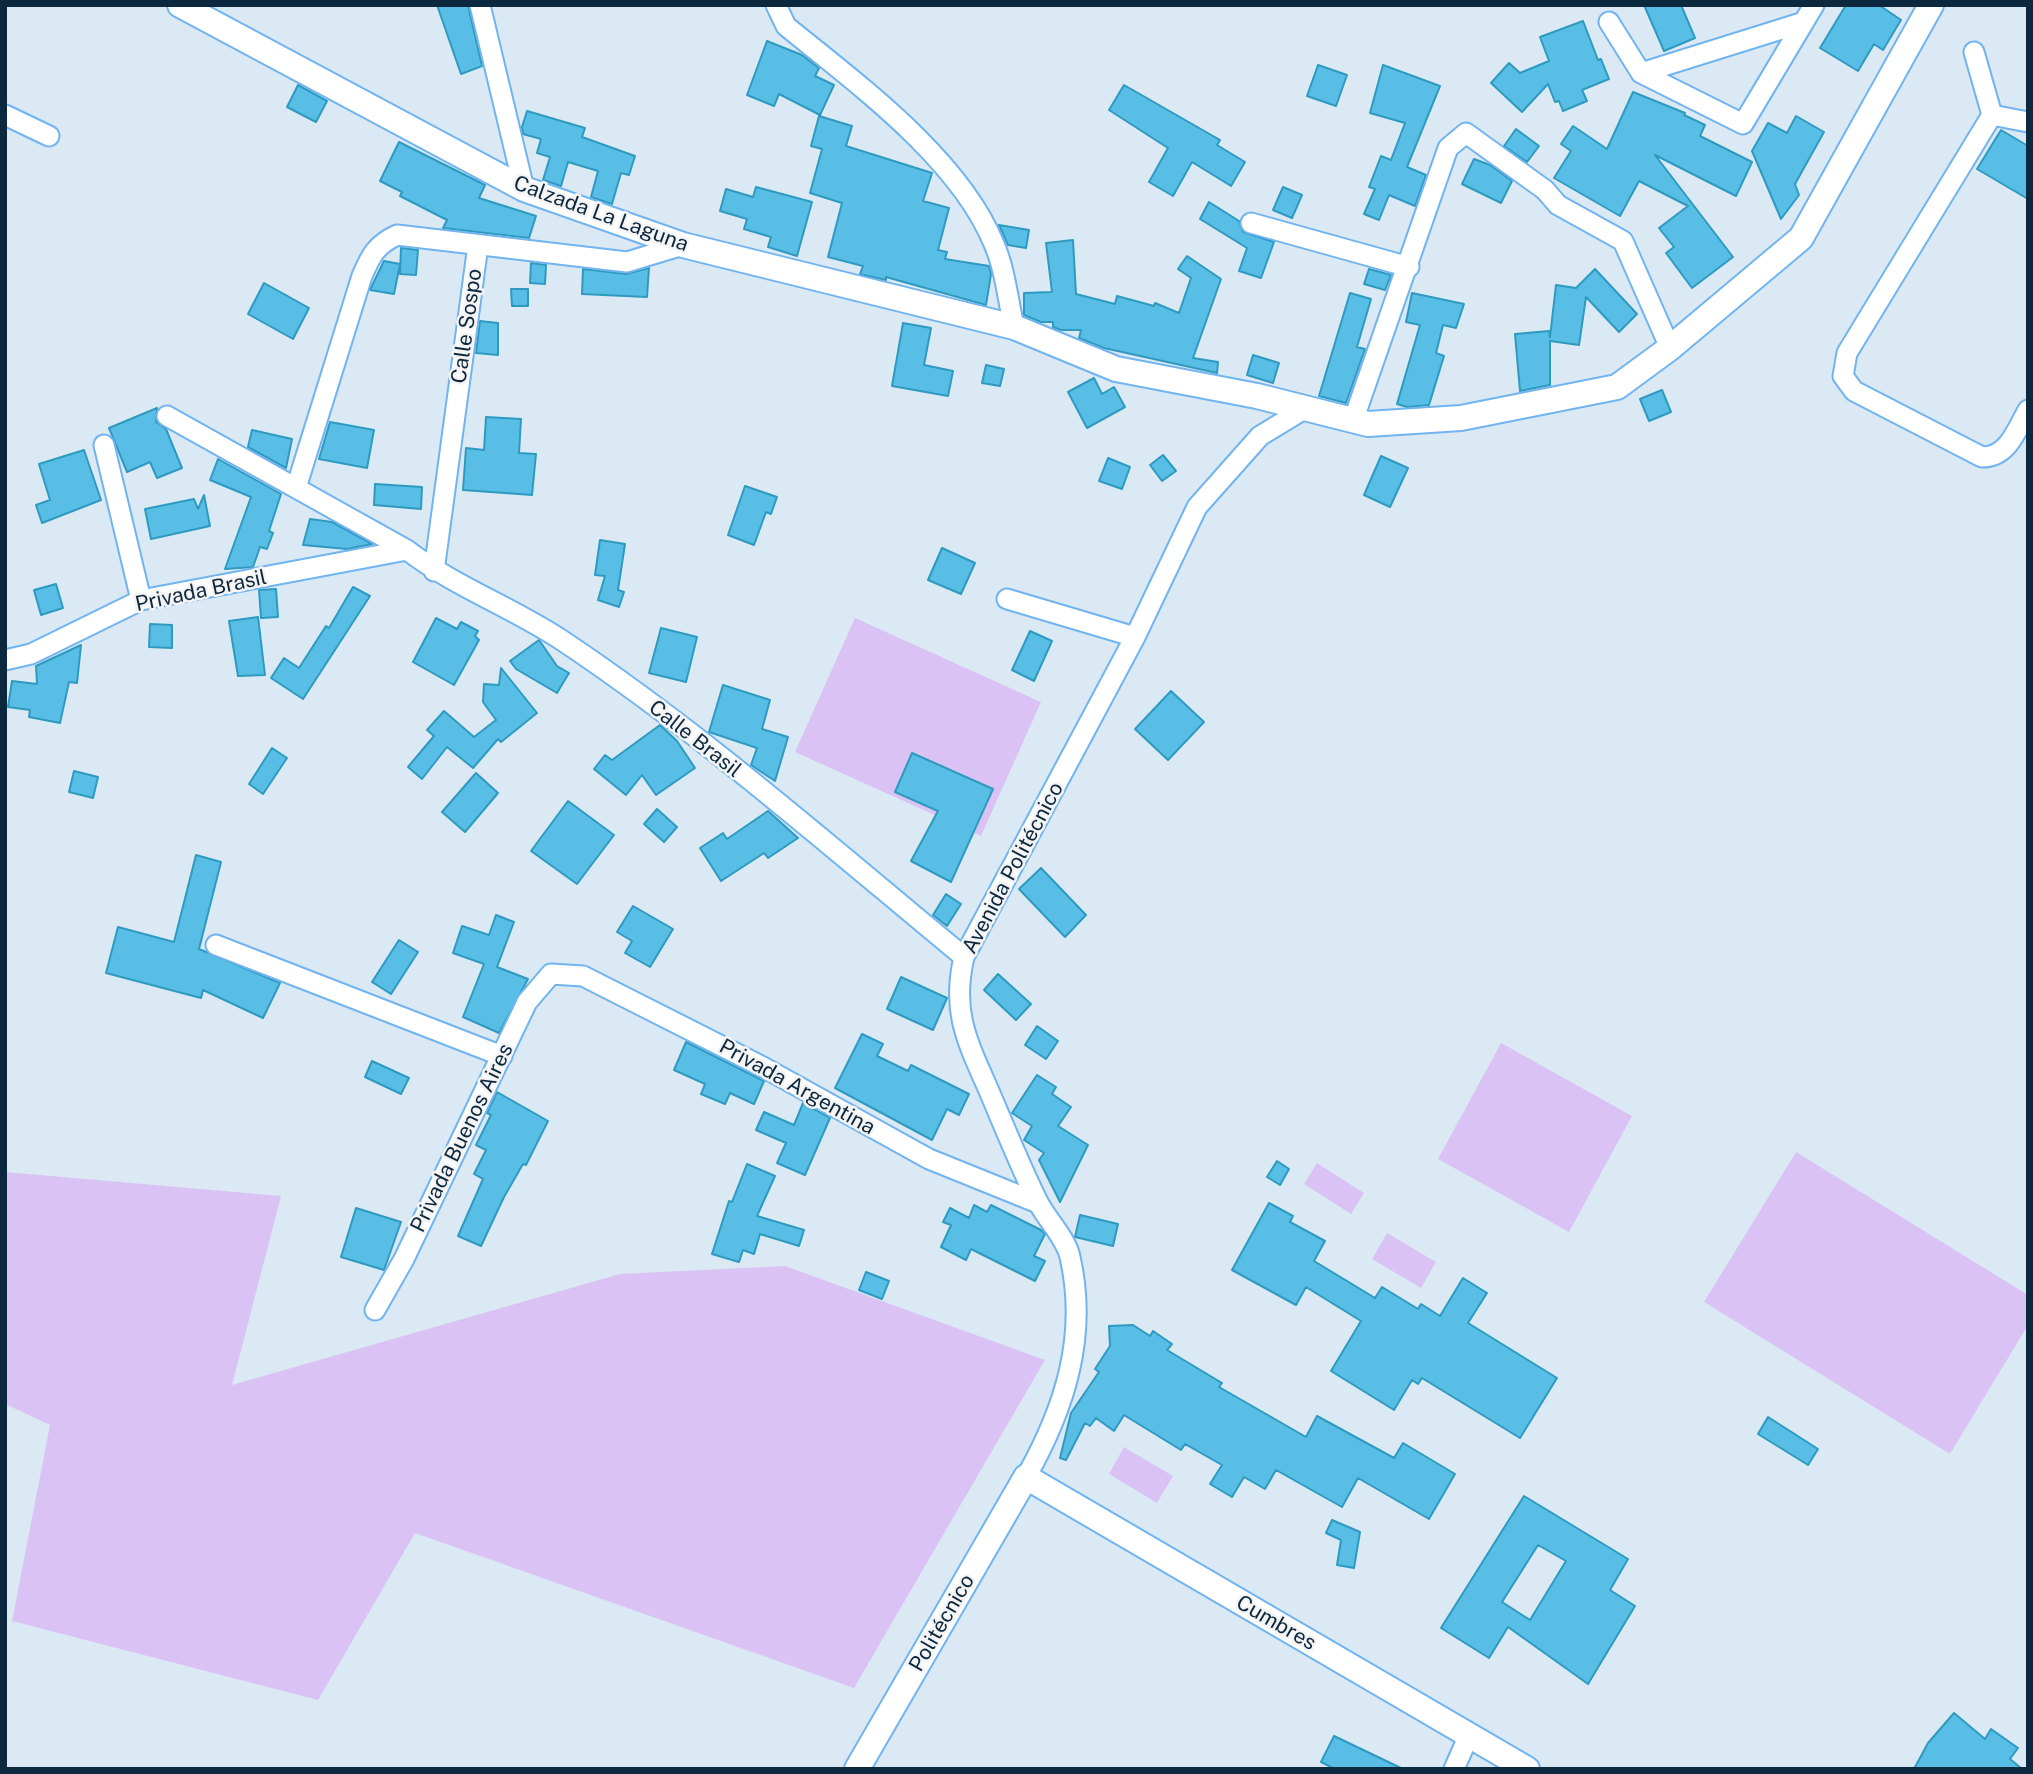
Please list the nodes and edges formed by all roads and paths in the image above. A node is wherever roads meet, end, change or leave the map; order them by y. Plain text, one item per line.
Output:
1 (180, 5) edge
2 (480, 5) edge
3 (776, 5) edge
4 (1814, 5) edge
5 (1931, 5) edge
6 (1609, 22) dead end
7 (1804, 22) junction
8 (1974, 52) dead end
9 (1641, 73) junction
10 (5, 116) edge
11 (1992, 116) junction
12 (2028, 122) edge
13 (49, 136) dead end
14 (524, 189) junction
15 (1251, 223) dead end
16 (478, 245) junction
17 (683, 245) junction
18 (1409, 267) junction
19 (1014, 327) junction
20 (1670, 348) junction
21 (1306, 408) junction
22 (2028, 410) edge
23 (167, 416) dead end
24 (1353, 421) junction
25 (104, 445) dead end
26 (296, 488) junction
27 (407, 550) junction
28 (434, 571) junction
29 (1007, 599) dead end
30 (141, 600) junction
31 (1135, 637) junction
32 (5, 660) edge
33 (216, 945) dead end
34 (964, 957) junction
35 (556, 974) joint
36 (502, 1056) junction
37 (1038, 1203) junction
38 (375, 1310) dead end
39 (1026, 1477) junction
40 (1469, 1735) junction
41 (857, 1769) edge
42 (1454, 1769) edge
43 (1527, 1769) edge

1 - 14 street, Calzada La Laguna
2 - 14 street
3 - 19 street
4 - 7 street
5 - 20 street, Calzada La Laguna
6 - 9 street
7 - 9 street
7 - 9 street
8 - 11 street
10 - 13 street
11 - 12 street
11 - 22 street
14 - 17 street, Calzada La Laguna
15 - 18 street
16 - 17 street, Calle Sospo
16 - 26 street
16 - 28 street, Calle Sospo
17 - 19 street, Calzada La Laguna
18 - 20 street
18 - 24 street
19 - 21 street, Calzada La Laguna
20 - 24 street, Calzada La Laguna
21 - 24 street, Calzada La Laguna
21 - 31 street, Avenida Politécnico
23 - 26 street, Calle Brasil
25 - 30 street
26 - 27 street, Calle Brasil
27 - 28 street, Calle Brasil
27 - 30 street, Privada Brasil
28 - 34 street, Calle Brasil
29 - 31 street
30 - 32 street, Privada Brasil
31 - 34 street, Avenida Politécnico
33 - 36 street
34 - 37 street, Avenida Politécnico
35 - 36 street, Privada Buenos Aires
35 - 37 street, Privada Argentina
36 - 38 street, Privada Buenos Aires
37 - 39 street, Avenida Politécnico
39 - 40 street, Cumbres
39 - 41 street, Politécnico
40 - 42 street
40 - 43 street, Cumbres

